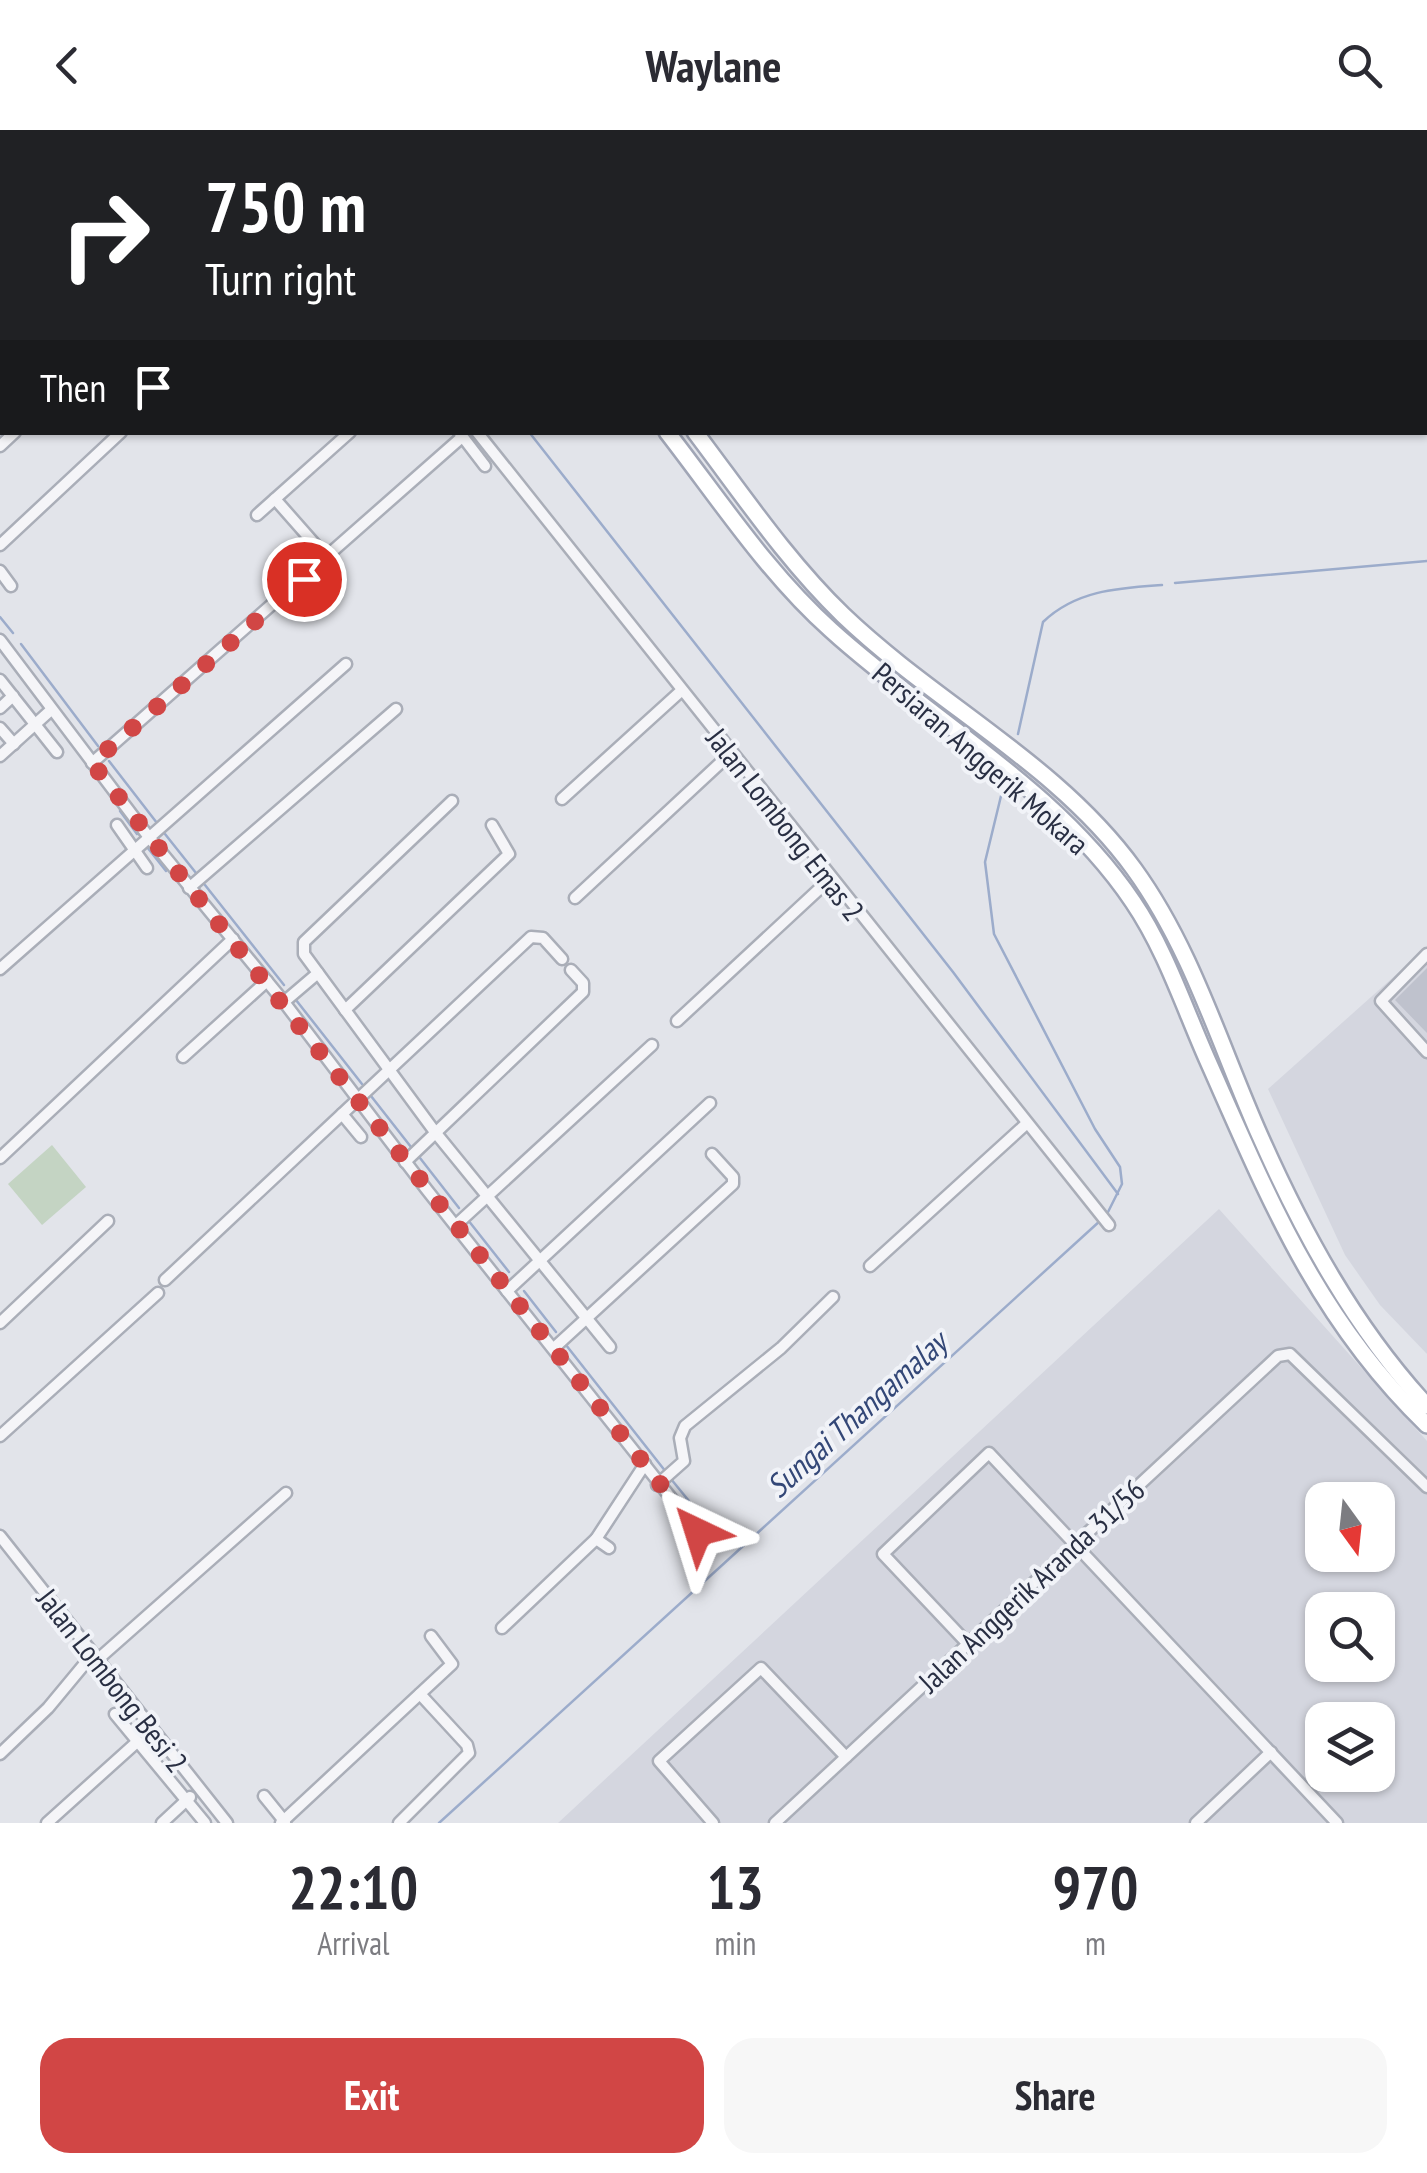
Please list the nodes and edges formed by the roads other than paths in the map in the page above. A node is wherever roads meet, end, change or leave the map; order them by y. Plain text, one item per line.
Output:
1 (118, 435) edge
2 (347, 435) edge
3 (461, 435) edge
4 (479, 435) edge
5 (669, 435) edge
6 (697, 435) edge
7 (485, 466) dead end
8 (275, 499) junction
9 (257, 515) dead end
10 (0, 545) edge
11 (327, 558) junction
12 (0, 571) edge
13 (11, 586) dead end
14 (2, 648) edge
15 (346, 664) dead end
16 (0, 680) edge
17 (681, 691) junction
18 (13, 696) junction
19 (0, 708) edge
20 (396, 709) dead end
21 (52, 710) junction
22 (35, 724) junction
23 (0, 728) edge
24 (14, 744) junction
25 (57, 752) dead end
26 (730, 753) junction
27 (0, 756) edge
28 (92, 763) junction
29 (562, 799) dead end
30 (452, 801) dead end
31 (117, 825) dead end
32 (492, 825) dead end
33 (148, 836) junction
34 (132, 848) junction
35 (147, 868) dead end
36 (830, 879) junction
37 (189, 888) junction
38 (576, 898) dead end
39 (233, 939) junction
40 (1427, 954) edge
41 (562, 959) dead end
42 (0, 970) edge
43 (571, 970) dead end
44 (318, 973) junction
45 (267, 981) junction
46 (284, 1002) junction
47 (345, 1010) junction
48 (678, 1021) dead end
49 (652, 1045) dead end
50 (1427, 1052) edge
51 (183, 1057) dead end
52 (389, 1070) junction
53 (358, 1098) junction
54 (710, 1103) dead end
55 (342, 1114) junction
56 (1025, 1125) junction
57 (436, 1132) junction
58 (361, 1138) dead end
59 (712, 1154) dead end
60 (0, 1158) edge
61 (405, 1162) junction
62 (487, 1196) junction
63 (108, 1221) dead end
64 (456, 1225) junction
65 (1109, 1225) dead end
66 (540, 1260) junction
67 (870, 1266) dead end
68 (166, 1280) dead end
69 (507, 1290) junction
70 (158, 1293) dead end
71 (833, 1297) dead end
72 (586, 1318) junction
73 (0, 1322) edge
74 (610, 1347) dead end
75 (554, 1348) junction
76 (1427, 1406) edge
77 (1427, 1425) edge
78 (0, 1436) edge
79 (645, 1464) junction
80 (664, 1478) junction
81 (1427, 1487) edge
82 (286, 1493) dead end
83 (698, 1532) dead end
84 (596, 1539) junction
85 (2, 1541) edge
86 (1077, 1542) junction
87 (609, 1548) dead end
88 (502, 1628) dead end
89 (431, 1636) dead end
90 (968, 1644) junction
91 (94, 1658) junction
92 (420, 1694) junction
93 (115, 1714) dead end
94 (137, 1742) junction
95 (1272, 1752) junction
96 (0, 1754) edge
97 (846, 1757) junction
98 (198, 1790) junction
99 (264, 1796) dead end
100 (186, 1801) junction
101 (284, 1822) edge
102 (47, 1823) edge
103 (162, 1823) edge
104 (204, 1823) edge
105 (227, 1823) edge
106 (399, 1823) edge
107 (713, 1823) edge
108 (776, 1823) edge
109 (1196, 1823) edge
110 (1337, 1823) edge

1 - 10 street
2 - 8 street
3 - 7 street
3 - 11 street
4 - 17 street, Jalan Lombong Emas 2
5 - 77 main road, Persiaran Anggerik Mokara
6 - 76 main road, Persiaran Anggerik Mokara
8 - 9 street
8 - 11 street
11 - 28 street
12 - 13 street
14 - 21 street
15 - 33 street
16 - 18 street
17 - 26 street, Jalan Lombong Emas 2
17 - 29 street
18 - 19 street
18 - 22 street
20 - 37 street
21 - 22 street
21 - 28 street
22 - 24 street
22 - 25 street
23 - 24 street
24 - 27 street
26 - 36 street, Jalan Lombong Emas 2
26 - 38 street
28 - 33 street
30 - 44 street
31 - 34 street
32 - 47 street
33 - 34 street
33 - 37 street
34 - 35 street
34 - 42 street
36 - 48 street
36 - 56 street, Jalan Lombong Emas 2
37 - 39 street
39 - 45 street
39 - 60 street
40 - 50 street
41 - 52 street
43 - 57 street
44 - 46 street
44 - 47 street
45 - 46 street
45 - 51 street
46 - 53 street
47 - 52 street
49 - 62 street
52 - 53 street
52 - 57 street
53 - 55 street
53 - 61 street
54 - 66 street
55 - 58 street
55 - 68 street
56 - 65 street, Jalan Lombong Emas 2
56 - 67 street
57 - 61 street
57 - 62 street
59 - 72 street
61 - 64 street
62 - 64 street
62 - 66 street
63 - 73 street
64 - 69 street
66 - 69 street
66 - 72 street
69 - 75 street
70 - 78 street
71 - 80 street
72 - 74 street
72 - 75 street
75 - 79 street
79 - 80 street
79 - 84 street
80 - 83 street
81 - 86 street, Jalan Anggerik Aranda 31/56
82 - 91 street
84 - 87 street
84 - 88 street
85 - 91 street, Jalan Lombong Besi 2
86 - 90 street, Jalan Anggerik Aranda 31/56
86 - 90 street
86 - 95 street
89 - 92 street
90 - 97 street, Jalan Anggerik Aranda 31/56
91 - 96 street
91 - 98 street, Jalan Lombong Besi 2
92 - 101 street
92 - 106 street
93 - 94 street
94 - 100 street
94 - 102 street
95 - 109 street
95 - 110 street
97 - 107 street
97 - 108 street, Jalan Anggerik Aranda 31/56
98 - 100 street
98 - 105 street, Jalan Lombong Besi 2
99 - 101 street
100 - 103 street
100 - 104 street

